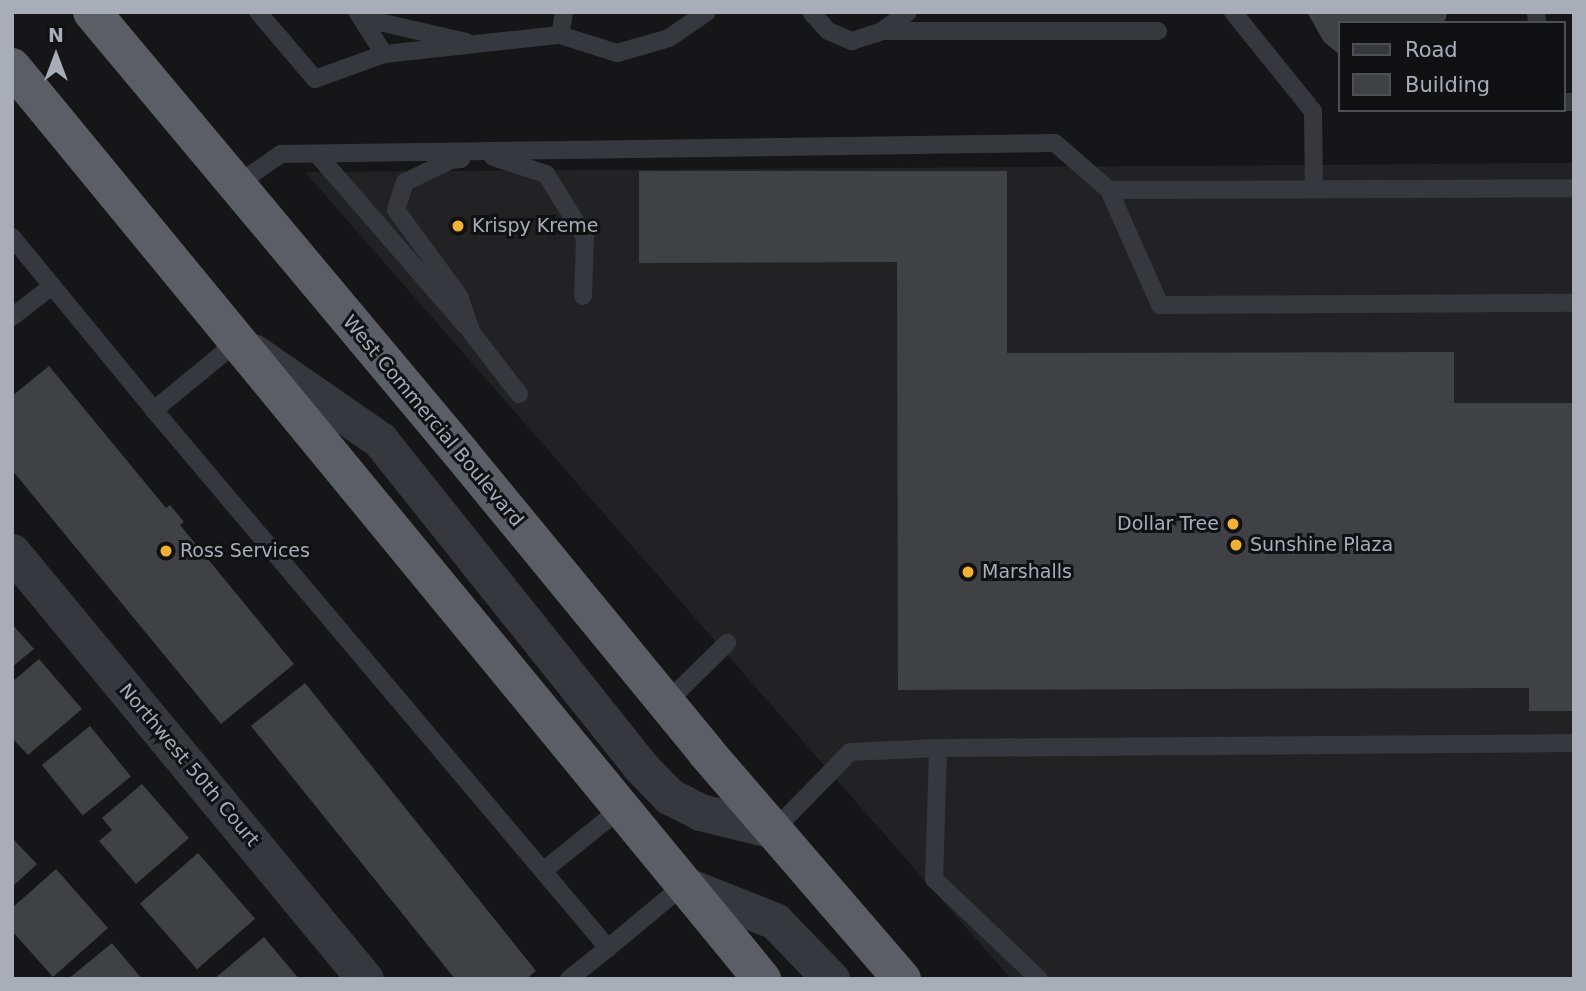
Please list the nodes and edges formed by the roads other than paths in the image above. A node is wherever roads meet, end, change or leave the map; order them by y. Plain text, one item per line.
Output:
1 (92, 12) edge
2 (564, 12) edge
3 (707, 12) edge
4 (811, 12) edge
5 (908, 12) edge
6 (1085, 12) edge
7 (1233, 12) edge
8 (260, 13) edge
9 (360, 15) edge
10 (882, 31) junction
11 (1086, 31) junction
12 (1158, 31) dead end
13 (560, 34) junction
14 (483, 46) junction
15 (384, 54) junction
16 (12, 67) edge
17 (317, 154) junction
18 (236, 185) junction
19 (1574, 188) edge
20 (1314, 189) junction
21 (1109, 190) junction
22 (12, 237) edge
23 (52, 286) junction
24 (583, 296) dead end
25 (1574, 303) edge
26 (12, 317) edge
27 (472, 333) junction
28 (238, 341) junction
29 (519, 394) dead end
30 (154, 410) junction
31 (12, 552) edge
32 (727, 643) dead end
33 (666, 704) junction
34 (1574, 743) edge
35 (938, 748) junction
36 (620, 809) junction
37 (774, 830) junction
38 (543, 871) junction
39 (684, 885) junction
40 (608, 948) junction
41 (365, 979) edge
42 (569, 979) edge
43 (762, 979) edge
44 (831, 979) edge
45 (902, 979) edge
46 (1039, 979) edge

1 - 18 highway, West Commercial Boulevard
2 - 13 lane
3 - 13 lane
4 - 10 lane
5 - 10 lane
6 - 11 lane
7 - 20 lane
8 - 15 lane
9 - 14 lane
9 - 15 lane
10 - 11 lane
11 - 12 lane
13 - 14 lane
14 - 15 lane
16 - 28 highway
17 - 18 lane
17 - 21 lane
17 - 27 lane
18 - 33 highway, West Commercial Boulevard
19 - 20 lane
20 - 21 lane
21 - 25 lane
22 - 23 lane
23 - 26 lane
23 - 30 lane
24 - 27 lane
27 - 29 lane
28 - 30 lane
28 - 36 highway
28 - 37 street
30 - 38 lane
31 - 41 street, Northwest 50th Court
32 - 33 lane
33 - 37 highway, West Commercial Boulevard
34 - 35 lane
35 - 37 lane
35 - 46 lane
36 - 38 lane
36 - 39 highway
37 - 45 highway, West Commercial Boulevard
38 - 40 lane
39 - 40 lane
39 - 43 highway
39 - 44 street
40 - 42 lane

